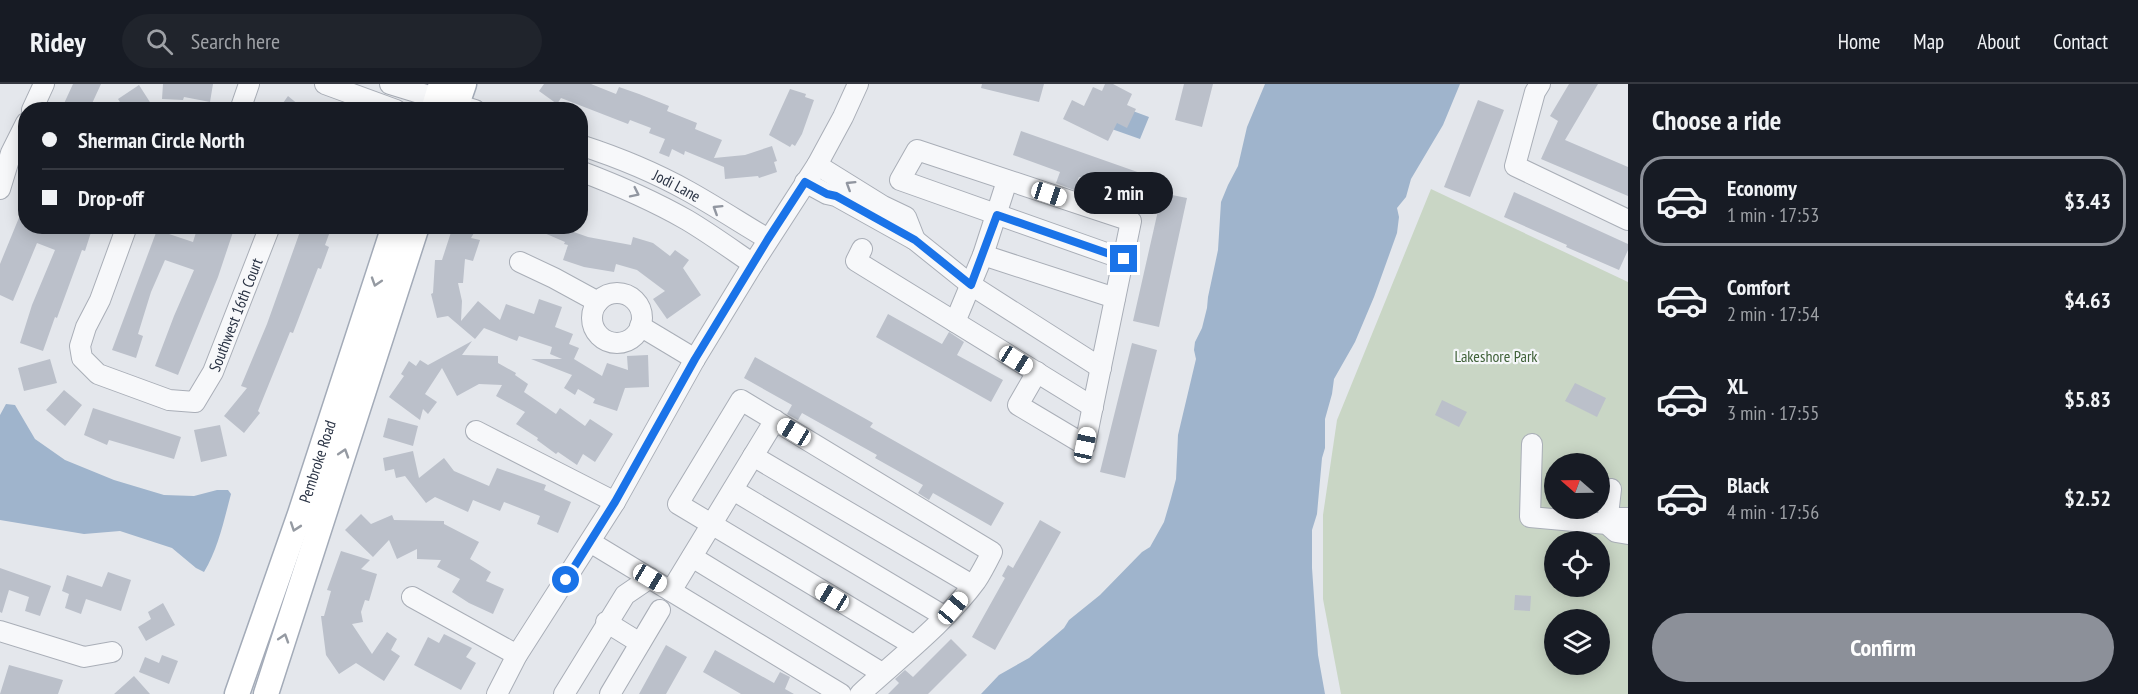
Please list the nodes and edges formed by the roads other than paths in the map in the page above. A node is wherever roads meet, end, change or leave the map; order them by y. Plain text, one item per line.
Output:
1 (44, 84) edge
2 (249, 84) edge
3 (325, 84) edge
4 (390, 84) edge
5 (858, 84) edge
6 (1540, 84) edge
7 (452, 100) edge
8 (36, 102) edge
9 (243, 102) edge
10 (374, 102) edge
11 (18, 139) edge
12 (588, 148) edge
13 (817, 165) junction
14 (588, 174) edge
15 (1007, 181) junction
16 (805, 182) junction
17 (0, 189) edge
18 (997, 215) junction
19 (1628, 220) edge
20 (125, 234) edge
21 (267, 234) edge
22 (391, 234) edge
23 (414, 234) edge
24 (768, 239) junction
25 (915, 240) junction
26 (862, 249) dead end
27 (983, 255) junction
28 (1124, 259) junction
29 (520, 262) dead end
30 (753, 264) junction
31 (971, 285) junction
32 (1115, 298) junction
33 (598, 302) junction
34 (955, 322) junction
35 (640, 326) junction
36 (695, 359) junction
37 (1101, 368) junction
38 (1036, 372) junction
39 (1093, 407) junction
40 (775, 420) junction
41 (476, 431) dead end
42 (1533, 444) dead end
43 (753, 456) junction
44 (1611, 489) dead end
45 (733, 490) junction
46 (615, 502) junction
47 (1628, 518) edge
48 (712, 524) junction
49 (1607, 524) junction
50 (1628, 534) edge
51 (590, 542) junction
52 (692, 557) junction
53 (650, 578) junction
54 (972, 585) junction
55 (671, 591) junction
56 (412, 597) dead end
57 (660, 609) dead end
58 (944, 616) junction
59 (606, 622) junction
60 (0, 631) edge
61 (640, 643) junction
62 (913, 645) junction
63 (112, 652) dead end
64 (517, 656) junction
65 (882, 674) junction
66 (237, 694) edge
67 (266, 694) edge
68 (496, 694) edge
69 (564, 694) edge
70 (610, 694) edge
71 (841, 694) edge
72 (860, 694) edge

1 - 8 street
2 - 9 street
3 - 10 street
4 - 7 street
5 - 13 street
6 - 19 street
11 - 17 street
24 -> 12 street, Jodi Lane
13 - 16 street
25 -> 13 street
14 -> 30 street, Jodi Lane
15 - 18 street
15 - 18 street
15 - 28 street
16 - 24 street
16 - 25 street
18 - 27 street
18 - 28 street
20 - 21 street, Southwest 16th Court
22 -> 66 main road, Pembroke Road
67 -> 23 main road, Pembroke Road
24 - 30 street
25 - 31 street
26 - 34 street
27 - 31 street
27 - 32 street
28 - 32 street
29 - 33 street
30 - 36 street
31 - 34 street
31 - 37 street
32 - 37 street
33 - 35 street
33 - 35 street
34 - 38 street
35 - 36 street
36 - 46 street
37 - 39 street
38 - 39 street
38 - 39 street
40 - 43 street
40 - 48 street
40 - 54 street
41 - 46 street
42 - 49 street
43 - 45 street
43 - 54 street
44 - 49 street
45 - 48 street
45 - 58 street
46 - 51 street
47 - 49 street
48 - 52 street
48 - 62 street
49 - 50 street
51 - 53 street
51 - 64 street
52 - 55 street
52 - 65 street
53 - 55 street
53 - 59 street
54 - 58 street
55 - 71 street
56 - 64 street
57 - 61 street
58 - 62 street
59 - 61 street
59 - 69 street
60 - 63 street
61 - 70 street
62 - 65 street
64 - 68 street
65 - 72 street

